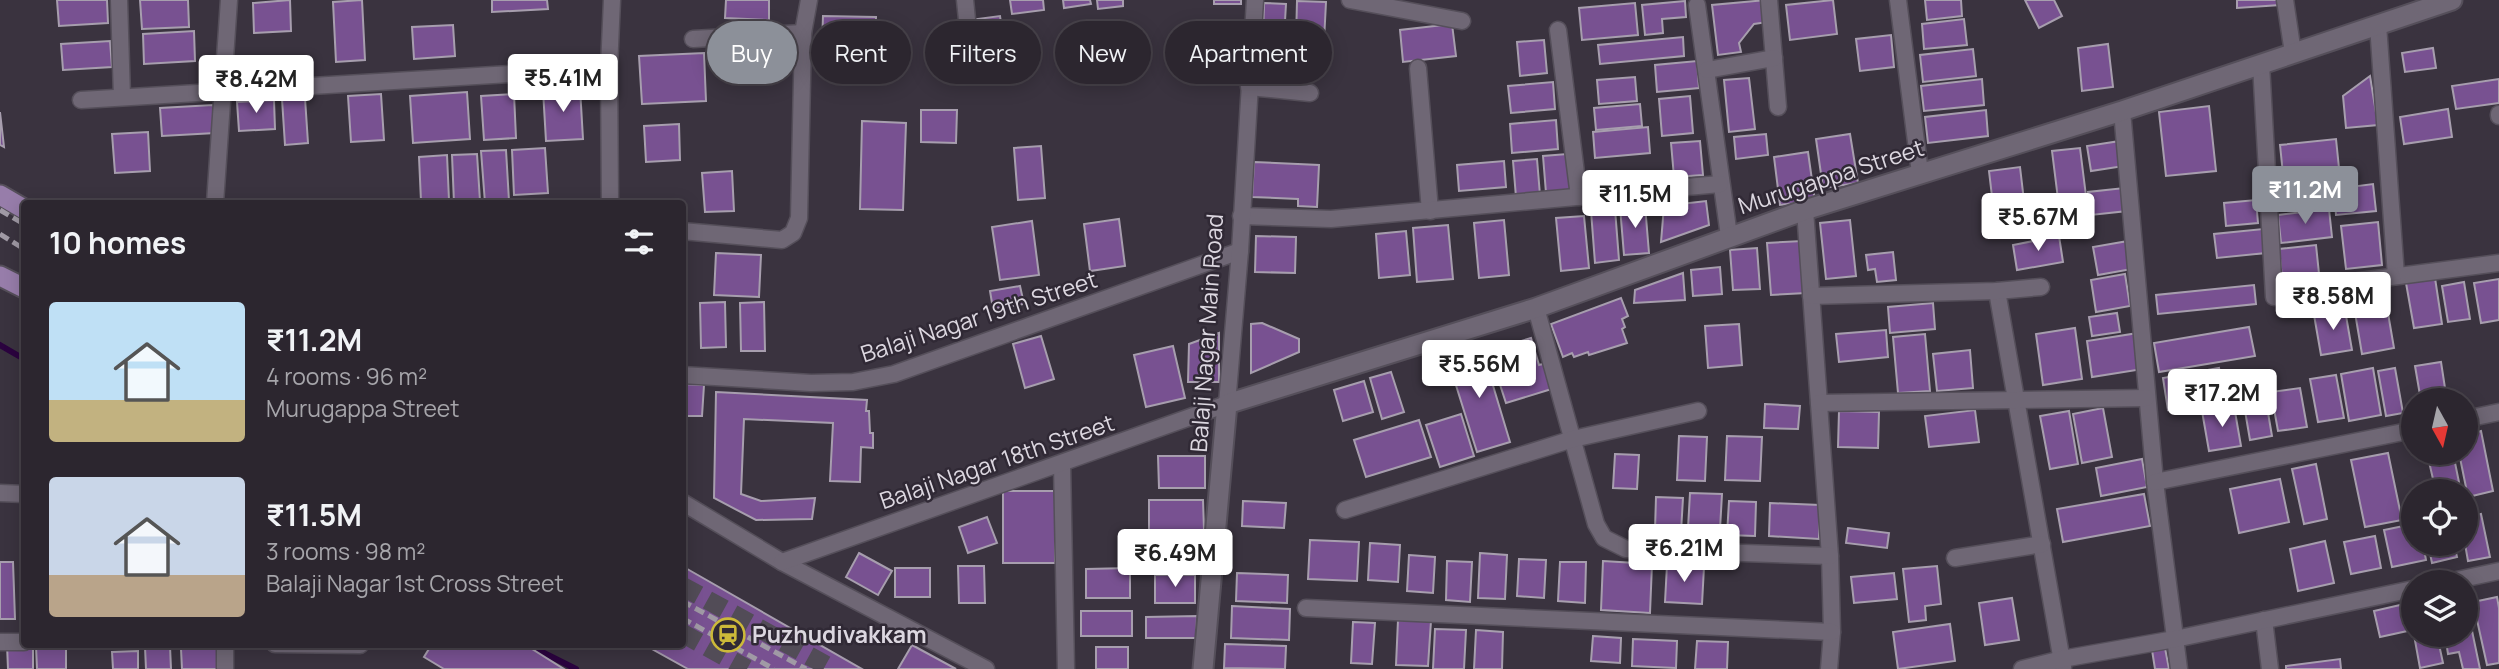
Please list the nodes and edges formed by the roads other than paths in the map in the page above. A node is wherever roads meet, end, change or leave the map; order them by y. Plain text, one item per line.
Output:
1 (119, 0) edge
2 (229, 0) edge
3 (612, 0) edge
4 (809, 0) edge
5 (965, 0) edge
6 (1255, 0) edge
7 (1350, 0) edge
8 (1769, 0) edge
9 (1898, 0) edge
10 (2285, 0) edge
11 (2452, 0) edge
12 (1697, 5) dead end
13 (967, 21) edge
14 (1462, 21) dead end
15 (2378, 25) junction
16 (1558, 30) dead end
17 (803, 33) junction
18 (692, 39) dead end
19 (2293, 53) junction
20 (1774, 58) junction
21 (2261, 64) junction
22 (609, 68) junction
23 (1418, 68) dead end
24 (1707, 70) junction
25 (1248, 87) junction
26 (224, 91) junction
27 (1310, 93) dead end
28 (122, 97) junction
29 (81, 100) dead end
30 (1779, 107) dead end
31 (2122, 111) junction
32 (1920, 173) junction
33 (1720, 184) junction
34 (0, 195) edge
35 (1579, 197) junction
36 (215, 200) edge
37 (610, 200) edge
38 (21, 207) edge
39 (1805, 210) junction
40 (1430, 211) junction
41 (1241, 216) junction
42 (686, 231) edge
43 (1729, 236) junction
44 (1240, 251) junction
45 (2499, 263) edge
46 (2396, 276) junction
47 (1, 279) edge
48 (2337, 284) dead end
49 (21, 287) edge
50 (2041, 287) dead end
51 (1997, 291) junction
52 (1811, 296) junction
53 (2274, 297) dead end
54 (1536, 309) junction
55 (686, 375) edge
56 (2146, 398) junction
57 (2016, 401) junction
58 (1819, 403) junction
59 (1227, 404) junction
60 (1698, 411) dead end
61 (2499, 412) edge
62 (2478, 416) edge
63 (2401, 432) edge
64 (1573, 439) junction
65 (1062, 464) junction
66 (2155, 482) junction
67 (0, 493) edge
68 (21, 494) edge
69 (686, 504) edge
70 (1345, 510) dead end
71 (2042, 544) junction
72 (1830, 556) junction
73 (1955, 558) dead end
74 (782, 562) junction
75 (2499, 571) edge
76 (2478, 576) edge
77 (2401, 591) edge
78 (1306, 608) dead end
79 (2264, 620) junction
80 (1832, 632) junction
81 (2175, 639) junction
82 (0, 642) edge
83 (21, 642) edge
84 (225, 648) edge
85 (2063, 664) edge
86 (225, 669) edge
87 (986, 669) edge
88 (1066, 669) edge
89 (1203, 669) edge
90 (1829, 669) edge
91 (2022, 669) edge
92 (2179, 669) edge
93 (2270, 669) edge

1 - 28 street
2 - 26 street
3 - 22 street
4 - 17 street
5 - 13 street
6 - 25 street, Balaji Nagar Main Road
7 - 14 street
8 - 20 street
9 - 32 street
10 - 19 street
11 - 15 street, Murugappa Street
12 - 24 street
15 - 19 street, Murugappa Street
15 - 46 street
16 - 35 street
17 - 18 street
17 - 42 street
19 - 21 street, Murugappa Street
20 - 24 street
20 - 30 street
21 - 31 street, Murugappa Street
21 - 53 street
22 - 26 street
22 - 37 street
23 - 40 street
24 - 33 street
25 - 27 street
25 - 41 street, Balaji Nagar Main Road
26 - 28 street
26 - 36 street
28 - 29 street
31 - 32 street, Murugappa Street
31 - 56 street
32 - 39 street, Murugappa Street
33 - 35 street
33 - 43 street
34 - 38 main road
35 - 40 street
39 - 43 street, Murugappa Street
39 - 52 street
40 - 41 street
41 - 44 street, Balaji Nagar Main Road
43 - 54 street, Murugappa Street
44 - 55 street, Balaji Nagar 19th Street
44 - 59 street, Balaji Nagar Main Road
45 - 46 street
46 - 48 street
47 - 49 main road
50 - 51 street
51 - 52 street
51 - 57 street
52 - 58 street
54 - 59 street, Murugappa Street
54 - 64 street
56 - 57 street
56 - 66 street
57 - 58 street
57 - 71 street
58 - 72 street
59 - 65 street, Balaji Nagar 18th Street
59 - 89 street, Balaji Nagar Main Road
60 - 64 street
61 - 62 street
63 - 66 street
64 - 70 street
64 - 72 street
65 - 74 street, Balaji Nagar 18th Street
65 - 88 street
66 - 81 street
67 - 68 street
69 - 74 street
71 - 73 street
71 - 85 street
72 - 80 street
74 - 87 street
75 - 76 street
77 - 79 street
78 - 80 street
79 - 81 street
79 - 93 street
80 - 90 street
81 - 85 street
81 - 92 street
82 - 83 street
84 - 86 street
85 - 91 street

